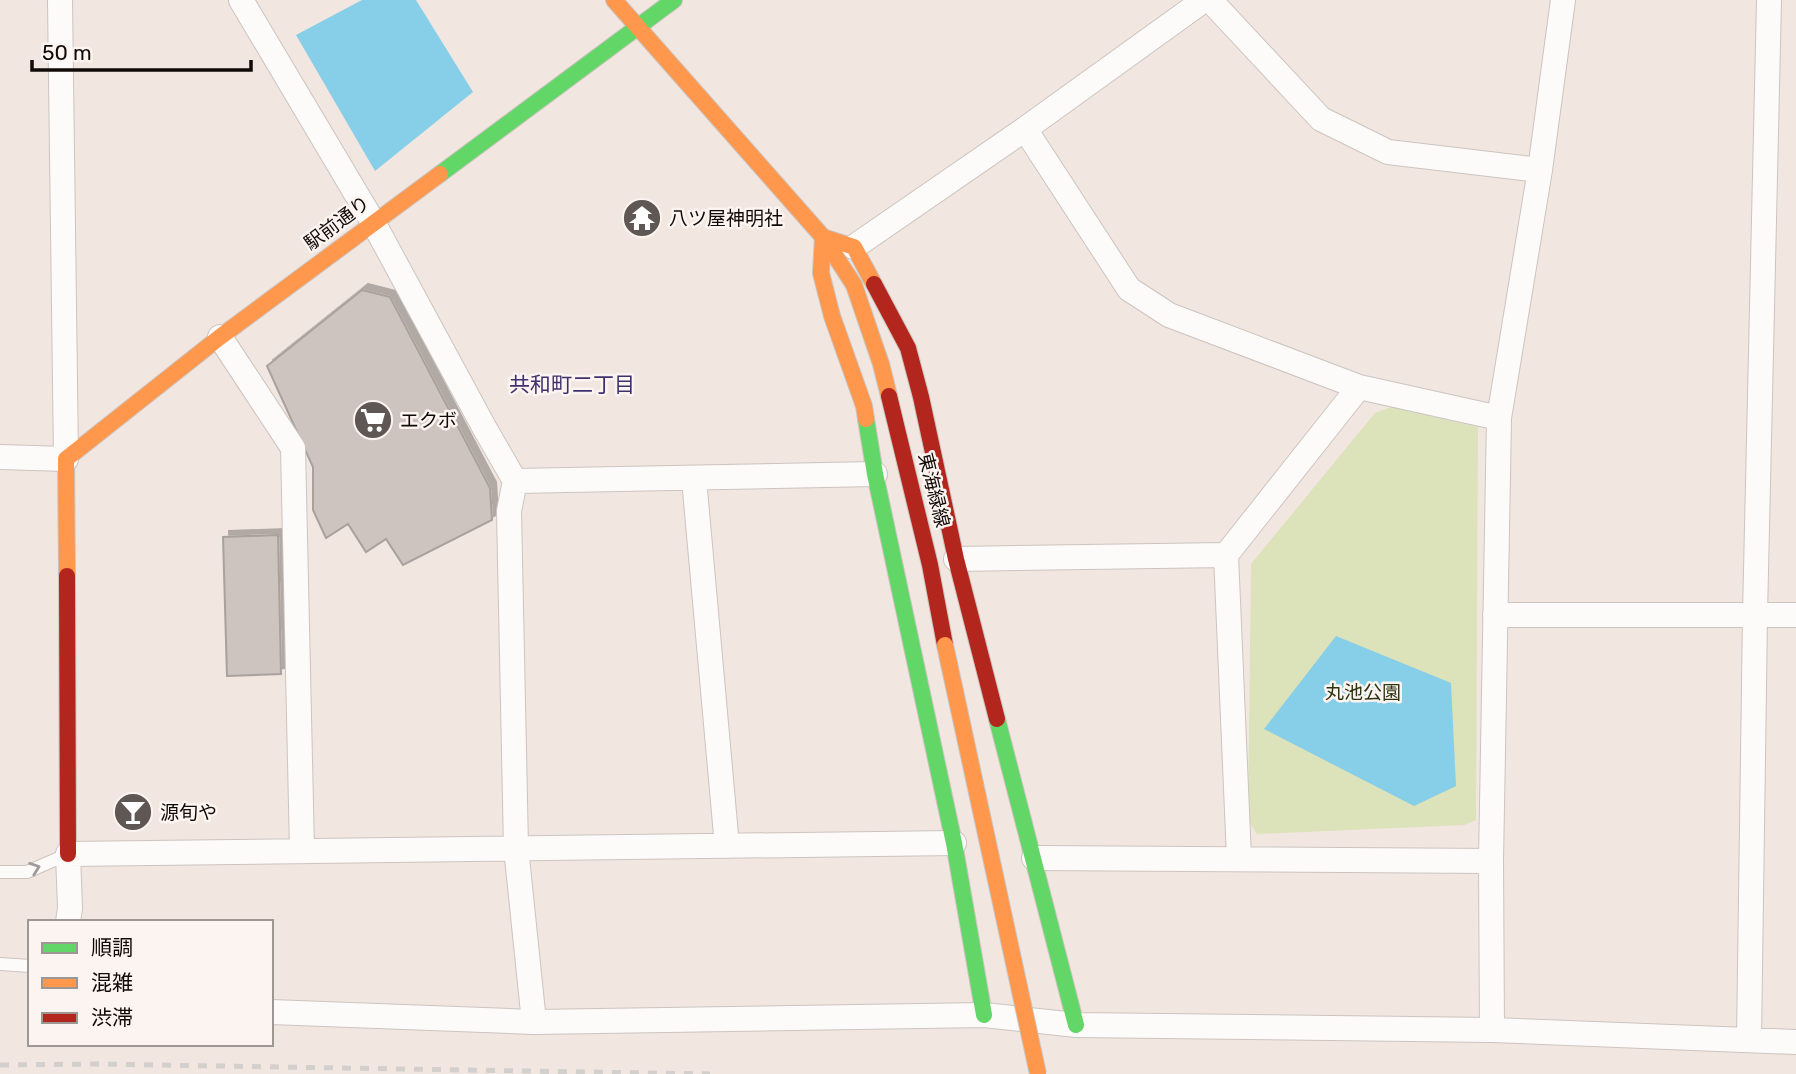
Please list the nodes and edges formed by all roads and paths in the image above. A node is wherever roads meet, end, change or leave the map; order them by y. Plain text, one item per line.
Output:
1 (60, 0) edge
2 (242, 0) edge
3 (614, 0) edge
4 (674, 0) edge
5 (1204, 0) edge
6 (1210, 0) edge
7 (1563, 0) edge
8 (1769, 0) edge
9 (639, 28) junction
10 (1026, 129) junction
11 (1540, 170) junction
12 (373, 222) junction
13 (823, 237) junction
14 (854, 247) junction
15 (220, 337) junction
16 (1359, 387) junction
17 (1499, 418) junction
18 (0, 457) edge
19 (66, 459) junction
20 (876, 474) junction
21 (694, 478) junction
22 (515, 481) junction
23 (1226, 555) junction
24 (956, 559) junction
25 (1495, 615) junction
26 (1755, 615) junction
27 (1796, 615) edge
28 (954, 843) junction
29 (727, 846) junction
30 (516, 848) junction
31 (302, 850) junction
32 (68, 855) junction
33 (1034, 858) junction
34 (1239, 858) junction
35 (1490, 861) junction
36 (0, 872) edge
37 (68, 920) edge
38 (0, 964) edge
39 (28, 966) edge
40 (273, 1012) edge
41 (984, 1015) junction
42 (534, 1022) junction
43 (1076, 1024) junction
44 (1492, 1030) junction
45 (1749, 1039) junction
46 (1796, 1042) edge
47 (1038, 1074) edge

1 - 19 street
2 - 12 street
3 - 9 street, 東海緑線
4 - 9 street, 駅前通り
5 - 10 street
6 - 11 street
7 - 11 street
8 - 26 street
9 - 12 street, 駅前通り
9 - 13 street, 東海緑線
10 - 14 street
10 - 16 street
11 - 17 street
12 - 15 street, 駅前通り
12 - 22 street
13 - 14 street
13 - 20 street
13 - 47 street, 東海緑線, bridge
14 - 24 street
15 - 19 street, 駅前通り
15 - 31 street
16 - 17 street
16 - 23 street
17 - 25 street
18 - 19 street
19 - 32 street
20 - 21 street
20 - 28 street
21 - 22 street
21 - 29 street
22 - 30 street
23 - 24 street
23 - 34 street
24 - 33 street
25 - 26 street
25 - 35 street
26 - 27 street
26 - 45 street
28 - 29 street
28 - 41 street
29 - 30 street
30 - 31 street
30 - 42 street
31 - 32 street
36 -> 32 lane
32 - 37 street
33 - 34 street
33 - 43 street
34 - 35 street
35 - 44 street
38 - 39 lane
40 - 42 street
41 - 42 street
41 - 43 street
43 - 44 street
44 - 45 street
45 - 46 street

